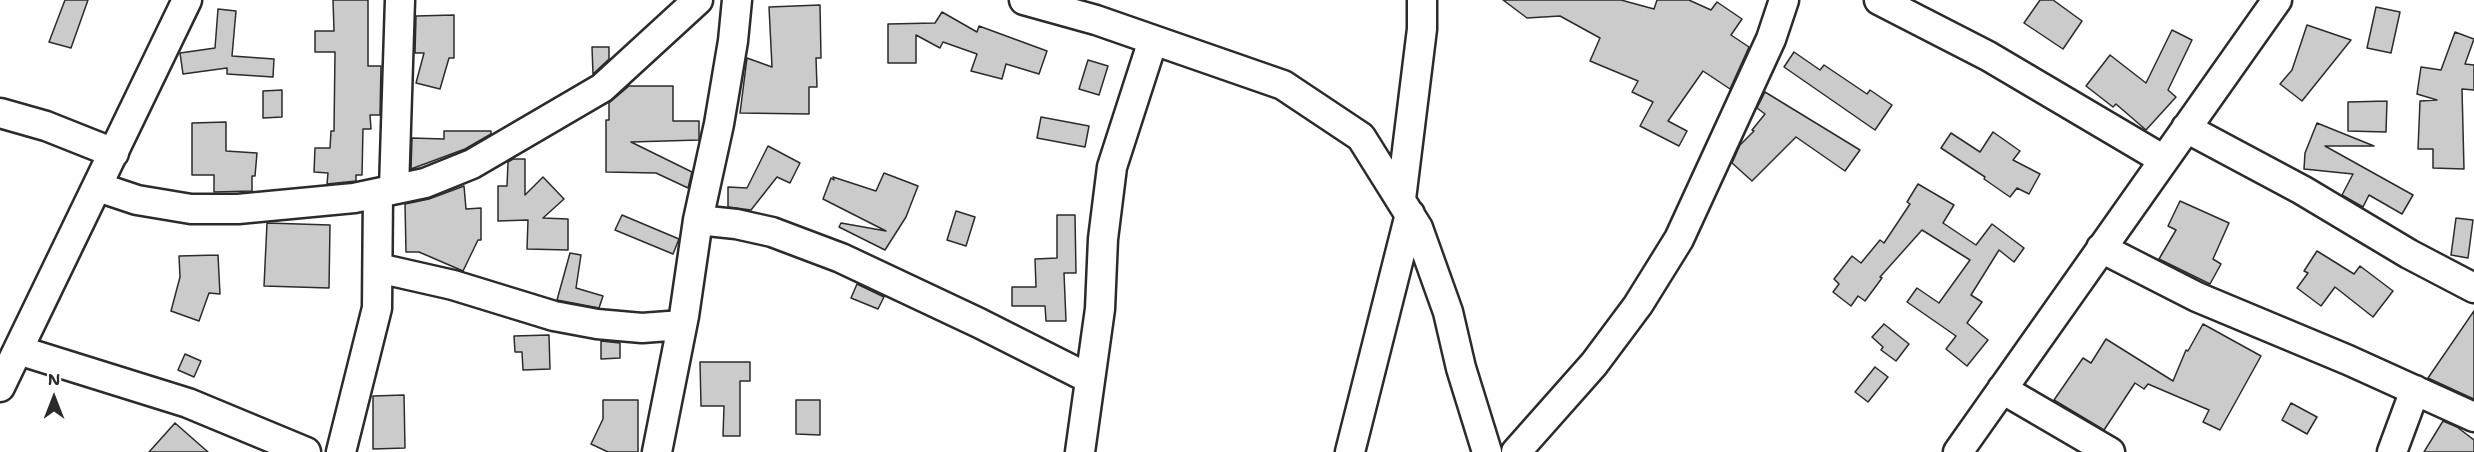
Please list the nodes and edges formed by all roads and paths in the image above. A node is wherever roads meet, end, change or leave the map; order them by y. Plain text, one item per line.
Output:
1 (188, 0) edge
2 (400, 0) edge
3 (698, 0) edge
4 (736, 0) edge
5 (1024, 0) edge
6 (1422, 0) edge
7 (1785, 0) edge
8 (1880, 0) edge
9 (2277, 0) edge
10 (1153, 40) junction
11 (0, 114) edge
12 (2186, 128) junction
13 (114, 153) junction
14 (2164, 160) junction
15 (98, 188) junction
16 (386, 191) junction
17 (1405, 206) junction
18 (698, 220) junction
19 (2102, 248) junction
20 (378, 268) junction
21 (2474, 288) edge
22 (682, 325) junction
23 (18, 350) junction
24 (1090, 379) junction
25 (0, 387) edge
26 (2002, 389) junction
27 (2415, 390) junction
28 (2474, 417) edge
29 (665, 448) edge
30 (306, 452) edge
31 (341, 452) edge
32 (1080, 452) edge
33 (1350, 452) edge
34 (1488, 452) edge
35 (1516, 452) edge
36 (1958, 452) edge
37 (2110, 452) edge
38 (2392, 452) edge

1 - 13 street
2 - 16 street
3 - 16 street
4 - 18 street
5 - 10 street
6 - 17 street
7 - 35 street
8 - 14 street
9 - 12 street
10 - 17 street
10 - 24 street
11 - 13 street
12 - 14 street
12 - 21 street
13 - 15 street
14 - 19 street
15 - 16 street
15 - 23 street
16 - 20 street
17 - 33 street
17 - 34 street
18 - 22 street
18 - 24 street
19 - 26 street
19 - 27 street
20 - 22 street
20 - 31 street
22 - 29 street
23 - 25 street
23 - 30 street
24 - 32 street
26 - 36 street
26 - 37 street
27 - 28 street
27 - 38 street

